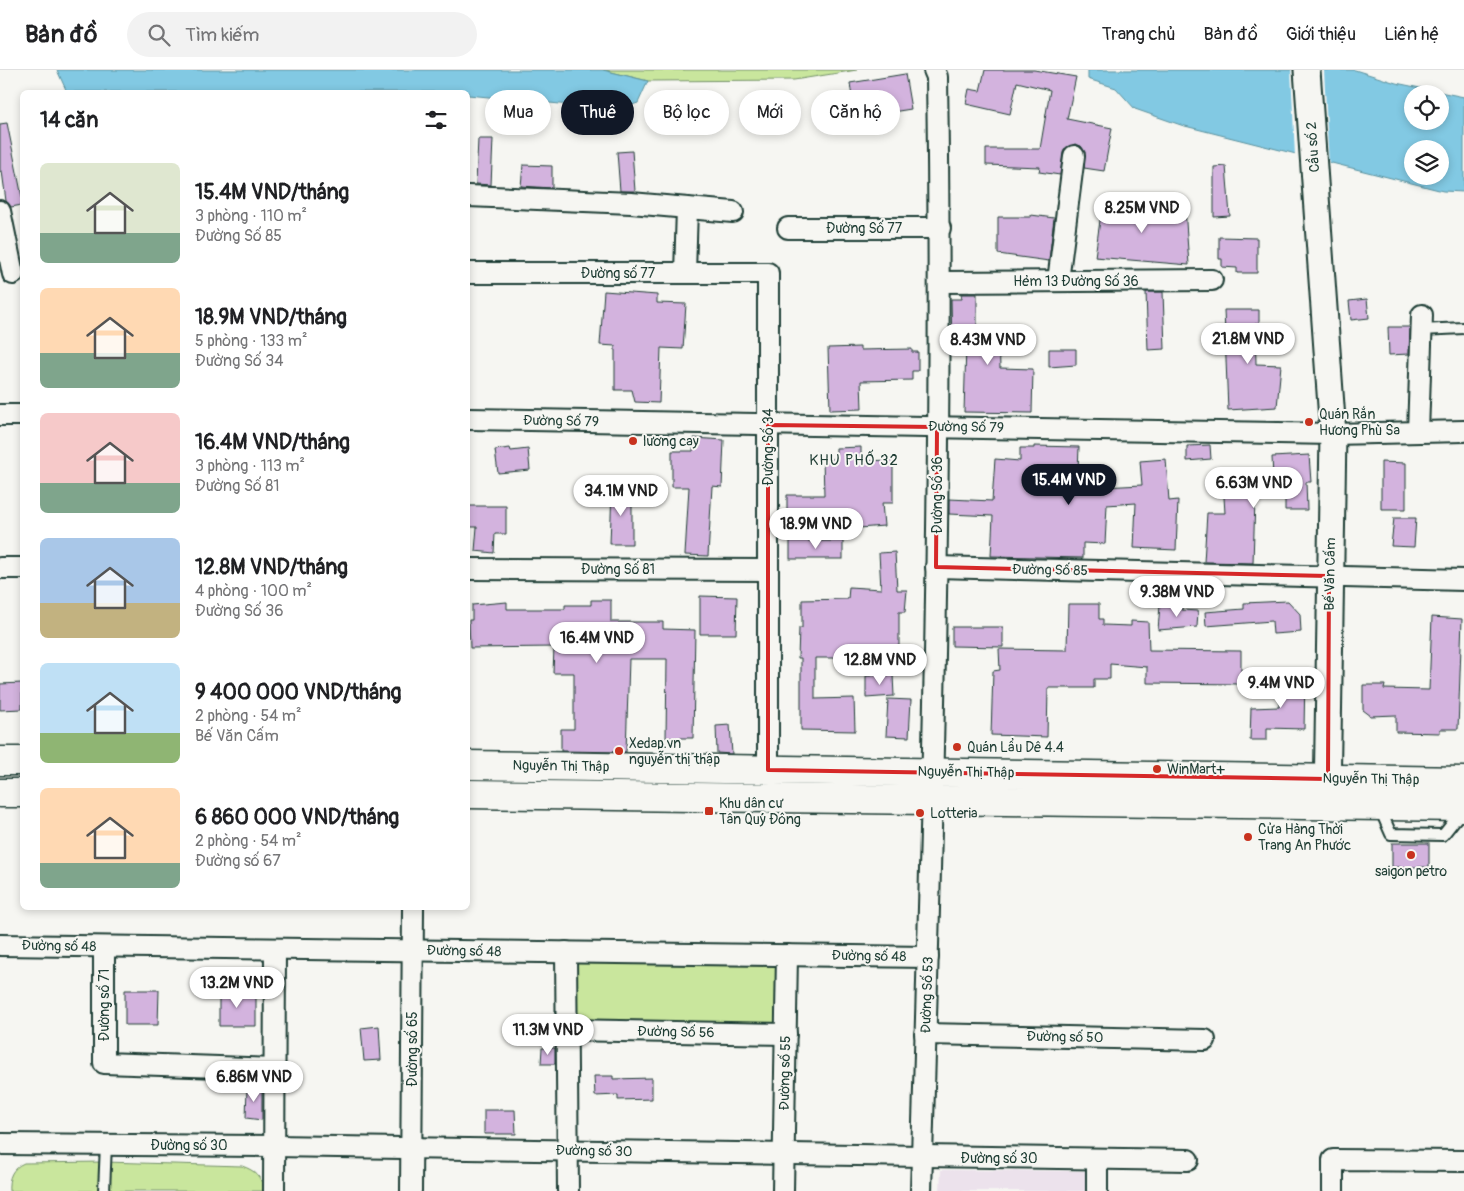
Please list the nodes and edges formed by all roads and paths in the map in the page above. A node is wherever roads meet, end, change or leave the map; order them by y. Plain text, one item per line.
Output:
1 (934, 70) edge
2 (1307, 70) edge
3 (1074, 156) dead end
4 (470, 196) edge
5 (687, 208) junction
6 (0, 211) edge
7 (733, 212) dead end
8 (1318, 224) joint
9 (788, 228) dead end
10 (940, 228) junction
11 (470, 273) edge
12 (685, 273) junction
13 (768, 273) joint
14 (12, 274) edge
15 (1212, 280) dead end
16 (1058, 281) junction
17 (941, 282) junction
18 (1422, 322) joint
19 (1464, 328) edge
20 (0, 415) edge
21 (20, 415) edge
22 (470, 419) edge
23 (768, 425) junction
24 (937, 427) junction
25 (1464, 431) edge
26 (1418, 432) junction
27 (1333, 434) junction
28 (0, 568) edge
29 (20, 568) edge
30 (936, 568) junction
31 (470, 569) edge
32 (768, 570) junction
33 (1329, 576) junction
34 (1464, 580) edge
35 (0, 761) edge
36 (20, 761) edge
37 (470, 765) edge
38 (768, 770) junction
39 (933, 771) junction
40 (1464, 780) edge
41 (1328, 792) junction
42 (0, 793) edge
43 (20, 793) edge
44 (470, 794) edge
45 (932, 798) junction
46 (1464, 808) edge
47 (413, 910) edge
48 (0, 945) edge
49 (104, 947) junction
50 (276, 949) junction
51 (413, 950) junction
52 (566, 952) junction
53 (787, 955) junction
54 (928, 957) junction
55 (566, 1030) junction
56 (786, 1034) junction
57 (925, 1034) junction
58 (1205, 1040) dead end
59 (274, 1069) junction
60 (0, 1144) edge
61 (106, 1144) junction
62 (274, 1146) junction
63 (411, 1148) junction
64 (568, 1150) junction
65 (784, 1155) junction
66 (922, 1158) junction
67 (1097, 1159) junction
68 (1188, 1160) dead end
69 (1464, 1160) edge
70 (104, 1191) edge
71 (274, 1191) edge
72 (411, 1191) edge
73 (568, 1191) edge
74 (783, 1191) edge
75 (921, 1191) edge
76 (1097, 1191) edge
77 (1333, 1191) edge

1 - 10 street, Đường Số 36
2 - 8 street, Cầu số 2
3 - 16 street
4 - 5 street
5 - 7 street
5 - 12 street
6 - 14 street
8 - 27 street, Bế Văn Cấm
9 - 10 street, Đường Số 77
10 - 17 street, Đường Số 36
11 - 12 street, Đường số 77
12 - 13 street, Đường số 77
13 - 23 street, Đường Số 34
15 - 16 street, Hẻm 13 Đường Số 36
16 - 17 street, Hẻm 13 Đường Số 36
17 - 24 street, Đường Số 36
18 - 19 lane
18 - 26 street
20 - 21 street
22 - 23 street, Đường Số 79
23 - 24 street, Đường Số 79
23 - 32 street, Đường Số 34
24 - 27 street, Đường Số 79
24 - 30 street, Đường Số 36
25 - 26 street, Đường Số 79
26 - 27 street, Đường Số 79
27 - 33 street, Bế Văn Cấm
28 - 29 street
30 - 33 street, Đường Số 85
30 - 39 street, Đường Số 36
31 - 32 street, Đường Số 81
32 - 38 street, Đường Số 34
33 - 34 street, Đường Số 85
33 - 41 street, Bế Văn Cấm
35 - 36 main road
37 - 38 main road, Nguyễn Thị Thập
38 - 39 main road, Nguyễn Thị Thập
39 - 41 main road, Nguyễn Thị Thập
39 - 45 street, Đường Số 53
40 - 41 main road, Nguyễn Thị Thập
41 - 45 main road, Nguyễn Thị Thập
41 - 46 main road, Nguyễn Thị Thập
42 - 43 main road
44 - 45 main road, Nguyễn Thị Thập
45 - 54 street, Đường Số 53
47 - 51 street, Đường số 65
48 - 49 street, Đường số 48
49 - 50 street, Đường số 48
49 - 59 street, Đường số 71
50 - 51 street, Đường số 48
50 - 59 street
51 - 52 street, Đường số 48
51 - 63 street, Đường số 65
52 - 53 street, Đường số 48
52 - 55 street
53 - 54 street, Đường số 48
53 - 56 street, Đường số 55
54 - 57 street, Đường Số 53
55 - 56 street, Đường Số 56
55 - 64 street
56 - 65 street, Đường số 55
57 - 58 street, Đường số 50
57 - 66 street, Đường Số 53
59 - 62 street
60 - 61 street, Đường số 30
61 - 62 street, Đường số 30
61 - 70 lane
62 - 63 street, Đường số 30
62 - 71 street
63 - 64 street, Đường số 30
63 - 72 street, Đường số 65
64 - 65 street, Đường số 30
64 - 73 street
65 - 66 street, Đường số 30
65 - 74 street, Đường số 55
66 - 67 street, Đường số 30
66 - 75 street, Đường Số 53
67 - 68 street, Đường số 30
67 - 76 street
69 - 77 street

